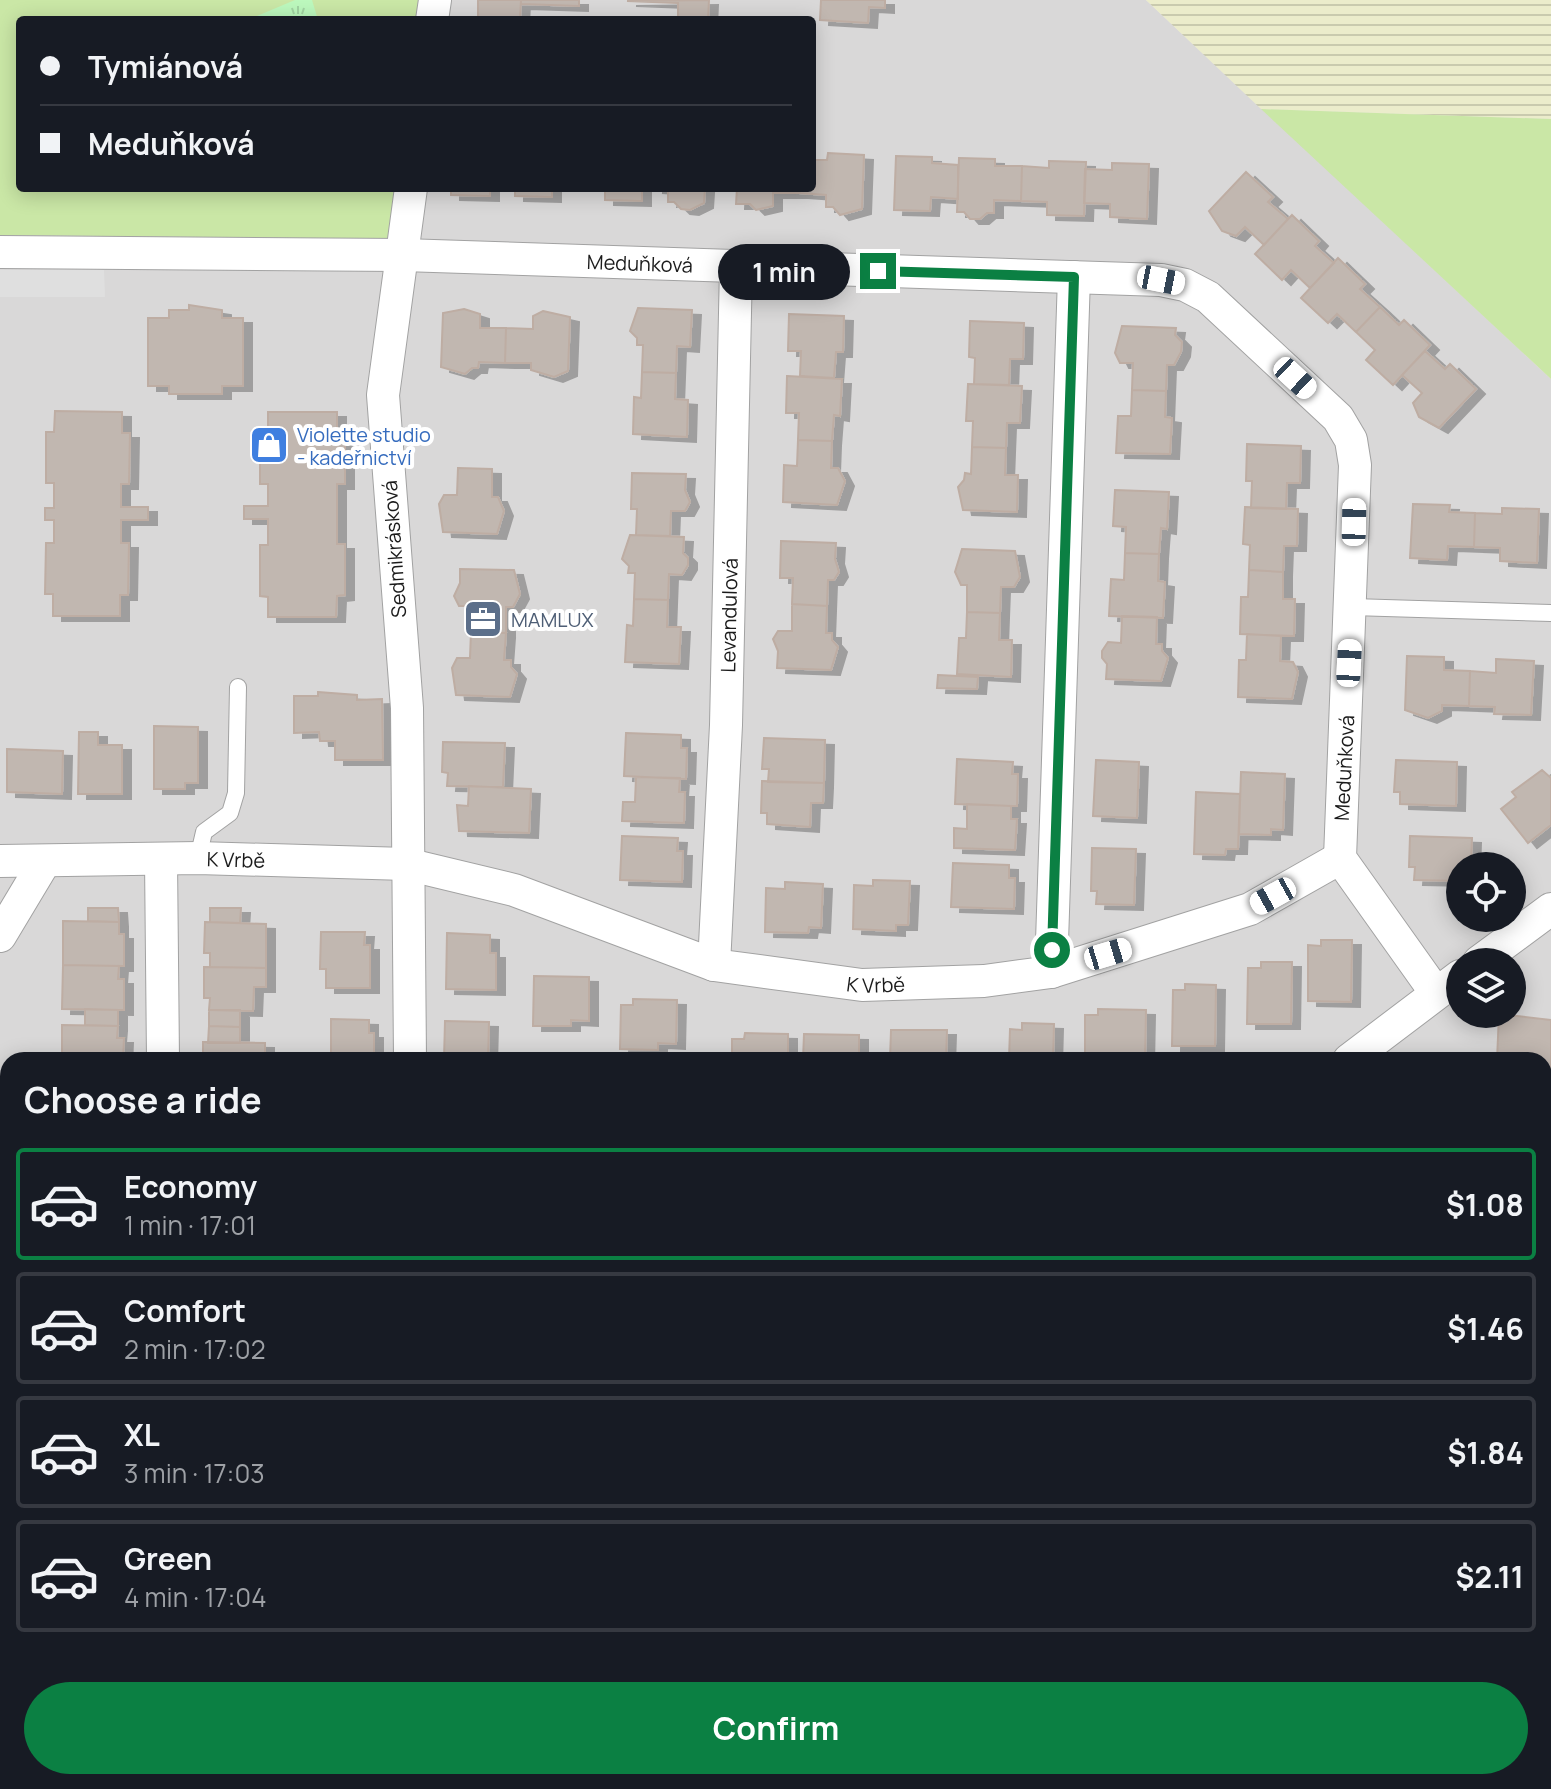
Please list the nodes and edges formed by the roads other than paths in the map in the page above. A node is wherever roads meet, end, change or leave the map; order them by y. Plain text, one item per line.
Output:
1 (411, 192) edge
2 (0, 252) edge
3 (403, 255) junction
4 (736, 267) junction
5 (1074, 277) junction
6 (1352, 607) junction
7 (1551, 613) edge
8 (238, 687) dead end
9 (198, 858) junction
10 (1340, 858) junction
11 (161, 859) junction
12 (0, 861) edge
13 (45, 861) junction
14 (406, 864) junction
15 (1551, 909) edge
16 (0, 936) edge
17 (1498, 948) edge
18 (714, 965) junction
19 (1051, 972) junction
20 (1446, 983) edge
21 (1446, 987) edge
22 (163, 1052) edge
23 (410, 1052) edge
24 (1360, 1052) edge

1 - 3 street, Sedmikrásková
2 - 3 street, Meduňková
3 - 4 street, Meduňková
3 - 14 street, Sedmikrásková
4 - 5 street, Meduňková
4 - 18 street, Levandulová
5 - 6 street, Meduňková
5 - 19 street
6 - 7 lane
6 - 10 street, Meduňková
8 - 9 lane
9 - 11 street, K Vrbě
9 - 14 street, K Vrbě
10 - 19 street, K Vrbě
10 - 20 street
11 - 13 street, K Vrbě
11 - 22 street
12 - 13 street, K Vrbě
13 - 16 street
14 - 18 street, K Vrbě
14 - 23 street
15 - 17 street
18 - 19 street, K Vrbě
21 - 24 street

